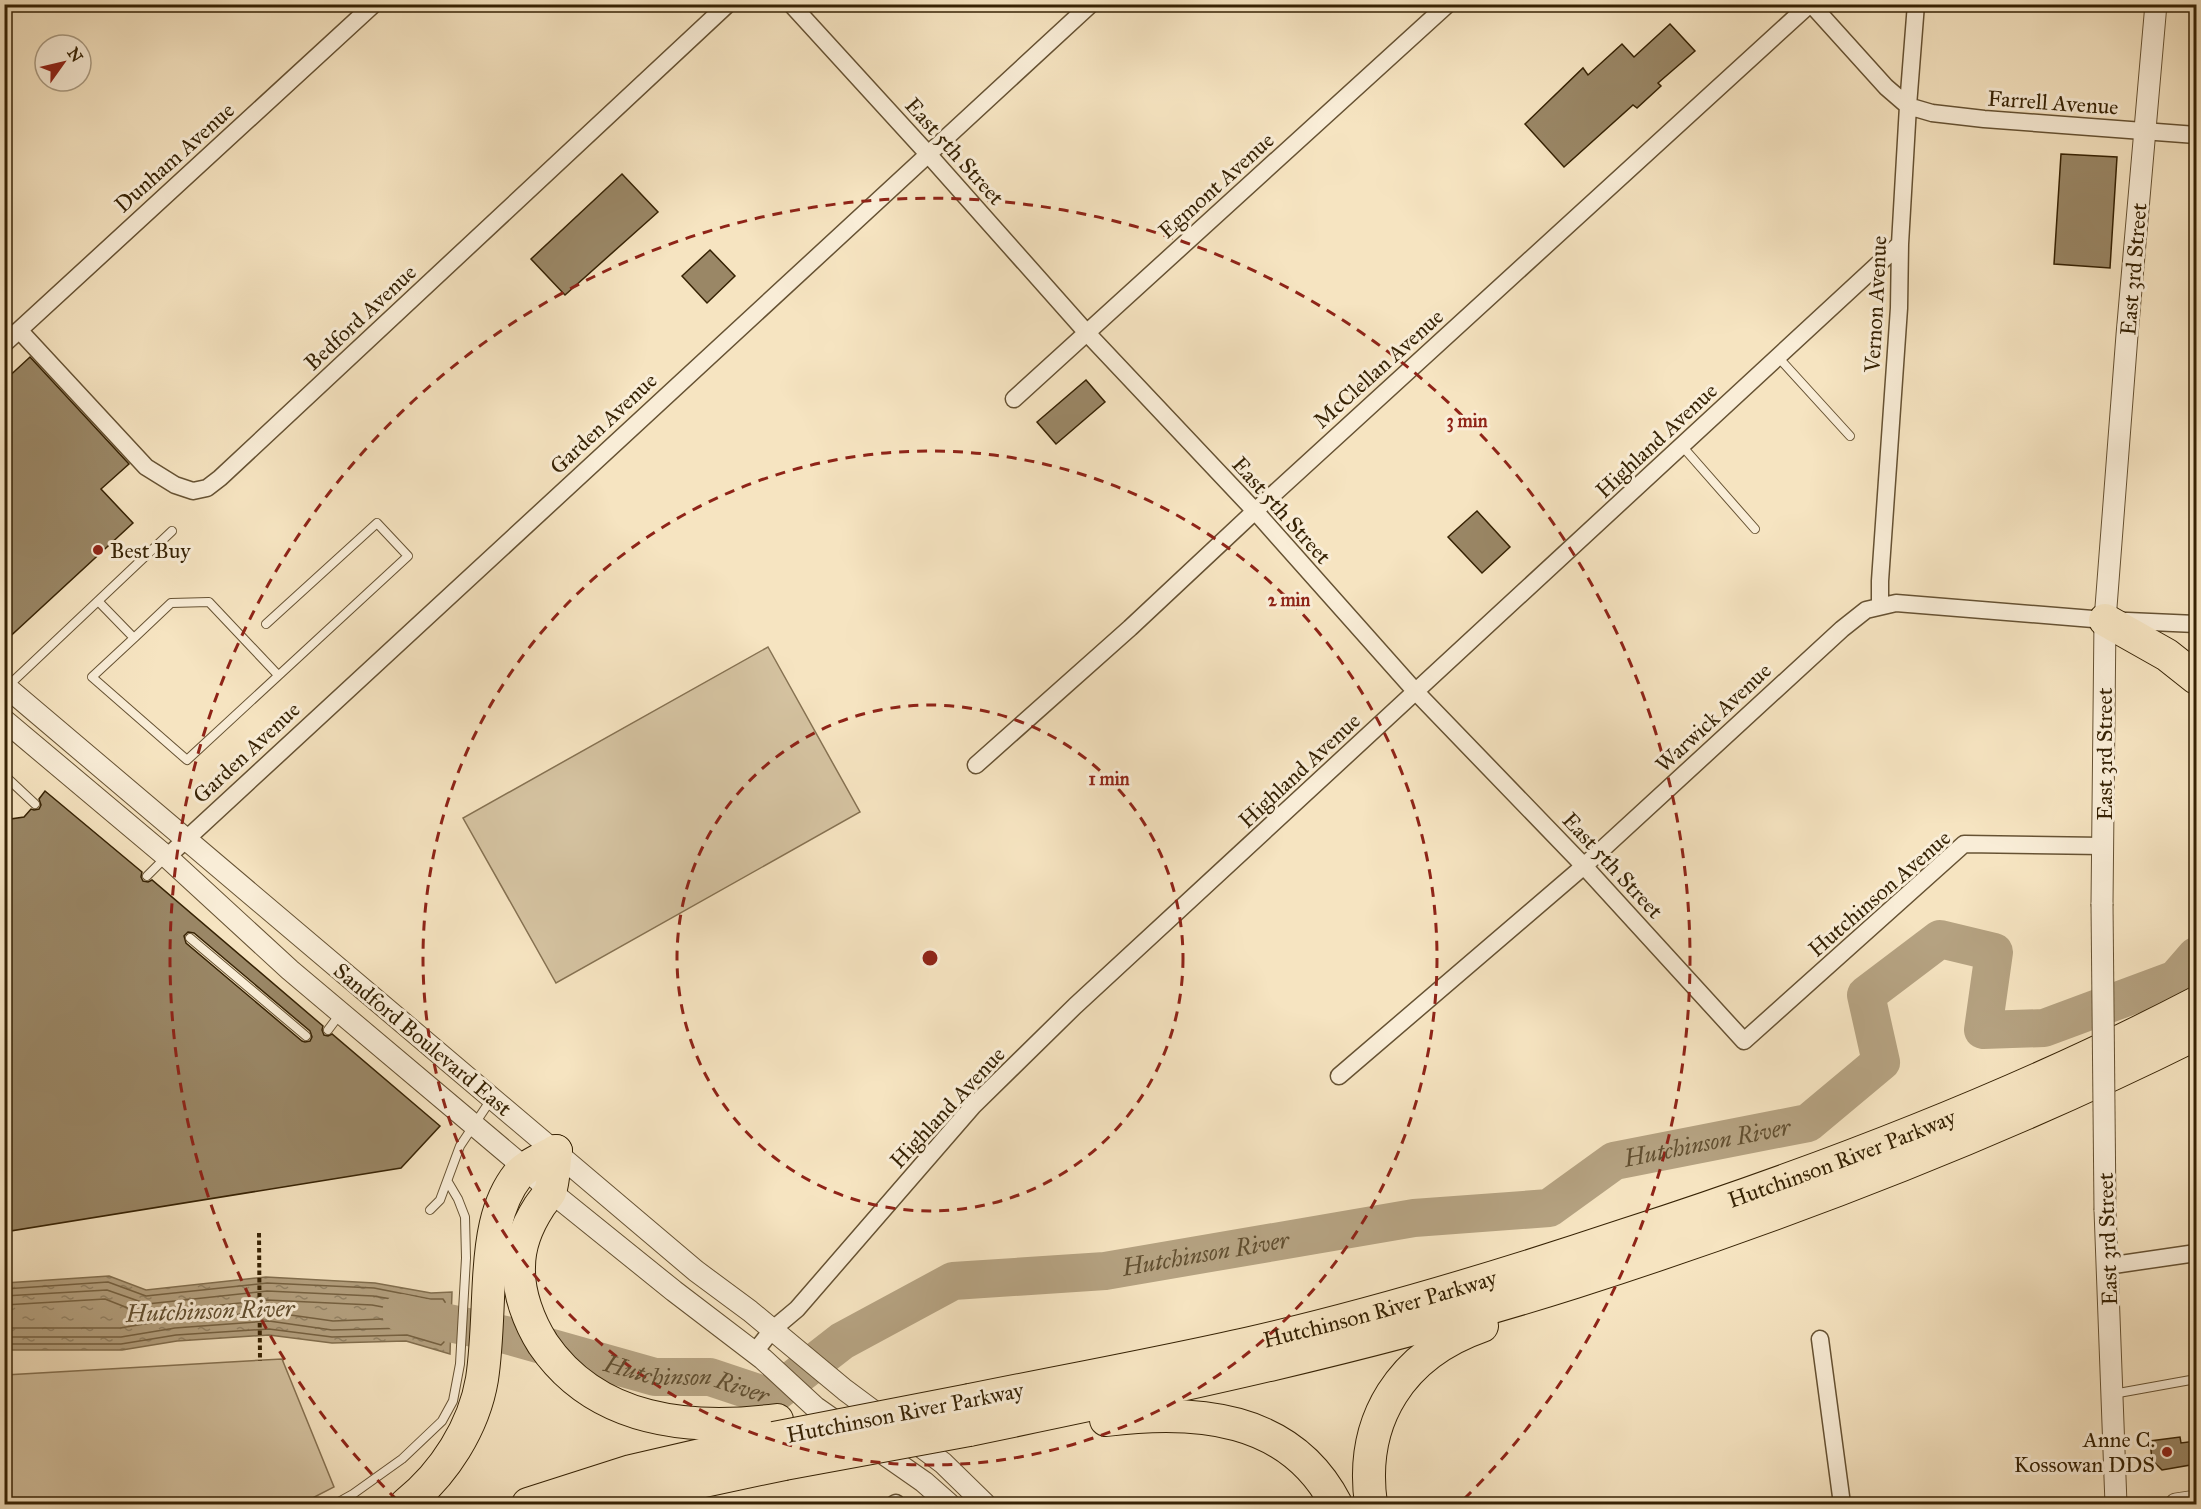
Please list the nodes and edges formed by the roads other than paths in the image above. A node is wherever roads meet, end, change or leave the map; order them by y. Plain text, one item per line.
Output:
1 (374, 4) edge
2 (728, 4) edge
3 (791, 4) edge
4 (1091, 4) edge
5 (1448, 4) edge
6 (1810, 4) edge
7 (1916, 4) edge
8 (2156, 4) edge
9 (1908, 106) junction
10 (2145, 131) junction
11 (2196, 135) edge
12 (928, 154) junction
13 (1900, 244) junction
14 (19, 330) junction
15 (1087, 333) junction
16 (4, 344) edge
17 (1778, 357) junction
18 (1014, 399) dead end
19 (1850, 436) dead end
20 (1682, 446) junction
21 (1255, 511) junction
22 (1755, 529) dead end
23 (172, 531) dead end
24 (98, 601) junction
25 (1880, 605) junction
26 (2105, 620) junction
27 (266, 624) dead end
28 (2196, 624) edge
29 (134, 638) junction
30 (278, 675) junction
31 (2196, 678) edge
32 (5, 687) edge
33 (1416, 692) junction
34 (4, 720) edge
35 (976, 765) dead end
36 (4, 775) edge
37 (35, 804) dead end
38 (184, 839) junction
39 (2103, 846) junction
40 (167, 857) junction
41 (1584, 866) junction
42 (147, 876) dead end
43 (190, 938) dead end
44 (2196, 1003) edge
45 (341, 1013) junction
46 (328, 1030) dead end
47 (2196, 1034) edge
48 (306, 1036) dead end
49 (1744, 1041) joint
50 (1339, 1076) dead end
51 (493, 1098) junction
52 (473, 1126) junction
53 (556, 1151) junction
54 (525, 1168) junction
55 (448, 1182) junction
56 (550, 1191) junction
57 (430, 1210) dead end
58 (2196, 1253) edge
59 (492, 1262) junction
60 (2107, 1266) junction
61 (1574, 1282) junction
62 (778, 1335) junction
63 (1820, 1339) dead end
64 (759, 1356) junction
65 (472, 1364) junction
66 (2196, 1379) edge
67 (2113, 1394) junction
68 (970, 1415) junction
69 (1015, 1420) junction
70 (778, 1440) junction
71 (2196, 1501) edge
72 (335, 1504) edge
73 (406, 1504) edge
74 (528, 1504) edge
75 (615, 1504) edge
76 (949, 1504) edge
77 (985, 1504) edge
78 (1336, 1504) edge
79 (1371, 1504) edge
80 (1842, 1504) edge
81 (2115, 1504) edge
82 (2176, 1504) edge

1 - 14 street, Dunham Avenue
2 - 14 street, Bedford Avenue
3 - 12 street, East 5th Street
4 - 12 street, Garden Avenue
5 - 15 street, Egmont Avenue
6 - 9 street
6 - 21 street, McClellan Avenue
7 - 9 street, Vernon Avenue
8 - 10 street, East 3rd Street
9 - 10 street, Farrell Avenue
9 - 13 street, Vernon Avenue
10 - 11 street, Farrell Avenue
10 - 26 street, East 3rd Street
12 - 15 street, East 5th Street
12 - 38 street, Garden Avenue
13 - 17 street, Highland Avenue
13 - 25 street, Vernon Avenue
14 - 16 street, Dunham Avenue
15 - 18 street, Egmont Avenue
15 - 21 street, East 5th Street
17 - 19 lane
17 - 20 street, Highland Avenue
20 - 22 lane
20 - 33 street, Highland Avenue
21 - 33 street, East 5th Street
21 - 35 street, McClellan Avenue
23 - 24 lane
24 - 29 lane
24 - 32 lane
25 - 26 street, Warwick Avenue
25 - 41 street, Warwick Avenue
26 - 28 street, Warwick Avenue
26 - 31 highway
26 - 39 street, East 3rd Street
27 - 30 lane
29 - 30 lane
29 - 30 lane
32 - 38 street, Sandford Boulevard East
33 - 41 street, East 5th Street
33 - 62 street, Highland Avenue
34 - 40 street, Sandford Boulevard East
36 - 37 lane
38 - 40 street, Garden Avenue
38 - 51 street, Sandford Boulevard East
39 - 49 street, Hutchinson Avenue
39 - 60 street, East 3rd Street, bridge
40 - 42 lane, Garden Avenue
40 - 45 street, Sandford Boulevard East
41 - 49 street, East 5th Street
41 - 50 street, Warwick Avenue
43 - 48 lane
44 - 68 highway, Hutchinson River Parkway
45 - 46 lane
45 - 52 street, Sandford Boulevard East
47 - 61 highway, Hutchinson River Parkway
51 - 52 lane
51 - 53 street, Sandford Boulevard East
52 - 54 street, Sandford Boulevard East
52 - 55 lane
53 - 54 highway
53 - 56 highway
53 - 62 street, Sandford Boulevard East
54 - 56 street, Sandford Boulevard East
54 - 59 highway
55 - 57 lane
55 - 59 lane
56 - 59 highway
56 - 64 street, Sandford Boulevard East
58 - 60 street
59 - 65 highway
59 - 70 highway
60 - 67 street, East 3rd Street
61 - 69 highway, Hutchinson River Parkway
61 - 79 highway
62 - 64 street, Highland Avenue
62 - 77 street, Sandford Boulevard East
63 - 80 street
64 - 76 street, Sandford Boulevard East
65 - 72 lane
65 - 73 highway
66 - 67 lane
67 - 81 street, East 3rd Street
68 - 69 highway, Hutchinson River Parkway
68 - 70 highway, Hutchinson River Parkway, bridge
68 - 70 highway, bridge
69 - 78 highway
70 - 74 highway, Hutchinson River Parkway
70 - 75 highway, Hutchinson River Parkway
71 - 82 street

